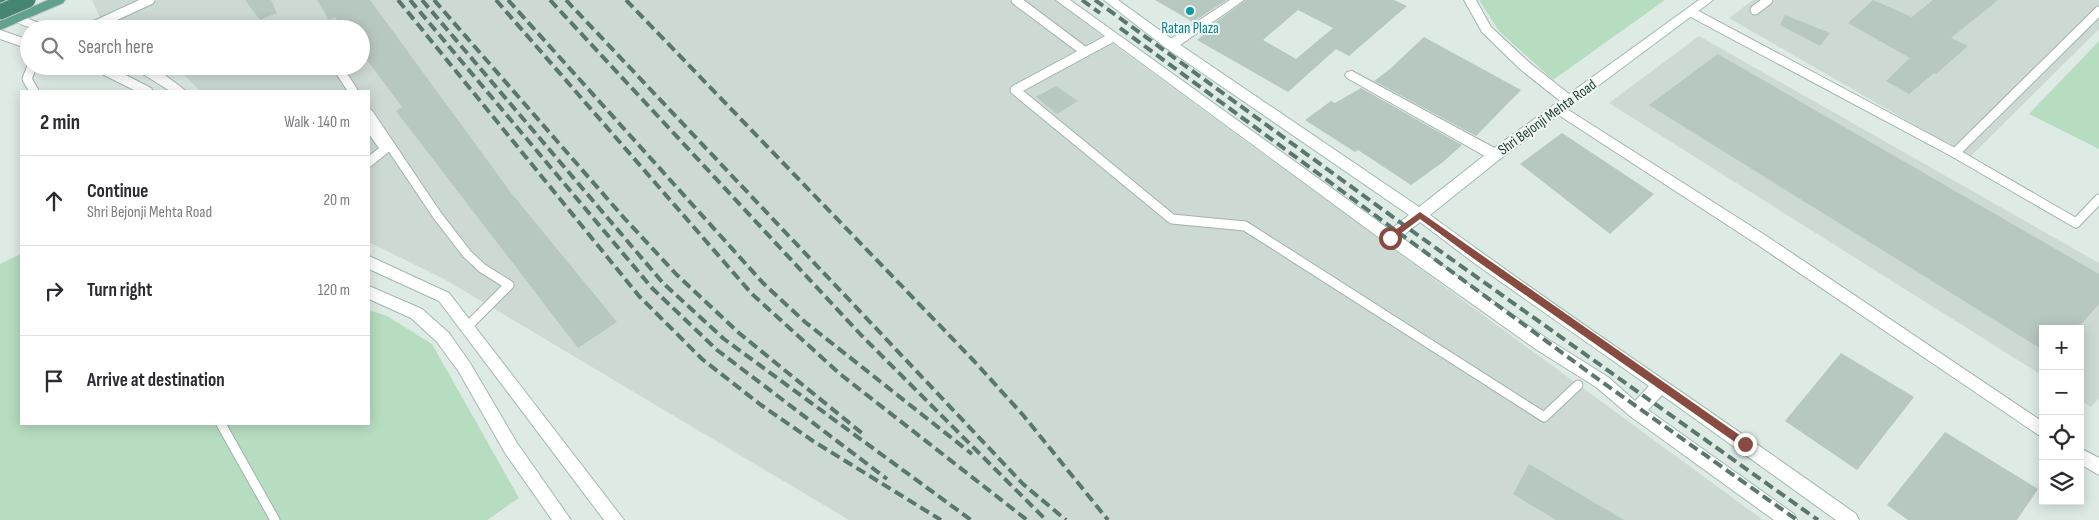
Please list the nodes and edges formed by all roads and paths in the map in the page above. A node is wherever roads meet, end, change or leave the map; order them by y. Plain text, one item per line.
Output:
1 (28, 0) edge
2 (59, 0) edge
3 (150, 0) edge
4 (1016, 0) edge
5 (1062, 0) edge
6 (1110, 0) edge
7 (1238, 0) edge
8 (1470, 0) edge
9 (1707, 0) edge
10 (1768, 0) edge
11 (0, 7) edge
12 (1755, 10) dead end
13 (2099, 10) edge
14 (0, 12) edge
15 (1690, 12) junction
16 (23, 20) joint
17 (107, 20) edge
18 (20, 23) edge
19 (2, 32) edge
20 (1113, 37) junction
21 (20, 40) edge
22 (1171, 45) junction
23 (1084, 51) junction
24 (29, 75) edge
25 (113, 75) edge
26 (157, 75) edge
27 (343, 75) edge
28 (1352, 75) dead end
29 (33, 90) edge
30 (144, 90) edge
31 (178, 90) edge
32 (352, 90) edge
33 (1564, 105) junction
34 (370, 116) edge
35 (376, 126) junction
36 (370, 128) edge
37 (370, 128) edge
38 (1955, 153) junction
39 (1495, 155) junction
40 (370, 161) edge
41 (2099, 200) edge
42 (1420, 215) junction
43 (1390, 238) junction
44 (370, 262) edge
45 (370, 292) edge
46 (467, 327) junction
47 (1578, 385) dead end
48 (1661, 385) junction
49 (1636, 411) junction
50 (222, 425) edge
51 (2039, 428) edge
52 (2084, 458) edge
53 (2099, 467) edge
54 (276, 520) edge
55 (562, 520) edge
56 (615, 520) edge
57 (1788, 520) edge
58 (1850, 520) edge

1 - 14 highway, bridge
2 - 16 main road
3 - 17 lane
4 - 23 lane
5 - 20 main road
6 - 22 main road
7 - 22 main road
8 - 33 main road
9 - 15 main road, Shri Bejonji Mehta Road
10 - 12 lane
11 - 16 main road
13 - 38 lane
15 - 33 main road, Shri Bejonji Mehta Road
15 - 38 lane
18 - 19 main road
19 - 21 main road
20 - 23 lane
20 - 43 main road
22 - 42 main road
23 - 47 lane
24 - 29 lane
25 - 30 main road
26 - 31 main road
27 - 32 lane
28 - 39 main road
33 - 39 main road, Shri Bejonji Mehta Road
33 - 51 main road
34 - 35 lane
35 - 37 lane
35 - 46 lane
36 - 40 lane
38 - 41 lane
39 - 42 main road, Shri Bejonji Mehta Road
42 - 43 main road, Shri Bejonji Mehta Road
42 - 48 main road
43 - 49 main road
44 - 46 main road
45 - 55 main road
46 - 56 main road
48 - 49 main road
48 - 58 main road
49 - 57 main road
50 - 54 lane
52 - 53 main road

